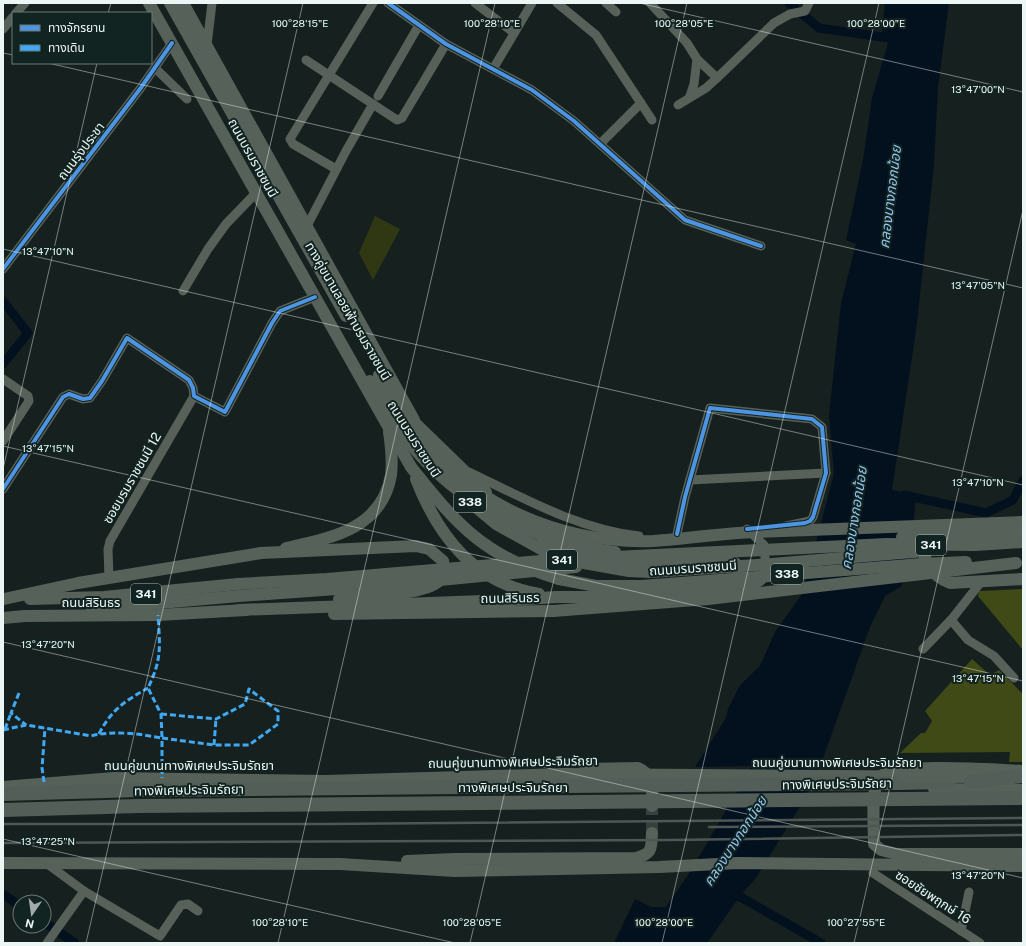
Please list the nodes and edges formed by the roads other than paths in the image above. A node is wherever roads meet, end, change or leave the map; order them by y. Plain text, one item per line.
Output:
1 (25, 3) edge
2 (149, 3) edge
3 (158, 3) edge
4 (170, 3) edge
5 (183, 3) edge
6 (212, 3) edge
7 (373, 3) edge
8 (388, 3) edge
9 (474, 3) edge
10 (532, 3) edge
11 (557, 3) edge
12 (606, 3) edge
13 (650, 3) edge
14 (807, 7) edge
15 (17, 12) edge
16 (616, 12) dead end
17 (12, 18) edge
18 (419, 25) junction
19 (3, 29) edge
20 (514, 33) junction
21 (172, 43) junction
22 (446, 44) junction
23 (207, 45) junction
24 (697, 59) junction
25 (306, 60) dead end
26 (155, 68) junction
27 (493, 69) junction
28 (329, 75) junction
29 (717, 78) junction
30 (690, 96) junction
31 (188, 99) dead end
32 (375, 100) junction
33 (641, 103) junction
34 (678, 105) dead end
35 (652, 120) dead end
36 (600, 144) junction
37 (336, 169) junction
38 (256, 193) junction
39 (307, 226) junction
40 (761, 246) dead end
41 (3, 269) edge
42 (183, 291) dead end
43 (315, 297) junction
44 (3, 379) edge
45 (194, 396) junction
46 (415, 423) junction
47 (389, 428) junction
48 (3, 441) edge
49 (412, 467) junction
50 (462, 469) junction
51 (826, 473) junction
52 (690, 480) junction
53 (3, 489) edge
54 (1023, 518) edge
55 (1023, 522) edge
56 (776, 527) junction
57 (747, 529) junction
58 (1023, 531) edge
59 (677, 534) junction
60 (1023, 542) edge
61 (764, 545) junction
62 (974, 545) junction
63 (261, 553) junction
64 (658, 553) junction
65 (1019, 563) edge
66 (109, 578) junction
67 (1023, 579) edge
68 (981, 582) junction
69 (731, 588) junction
70 (238, 590) junction
71 (556, 597) junction
72 (4, 600) edge
73 (238, 610) junction
74 (25, 616) junction
75 (3, 618) edge
76 (951, 620) junction
77 (923, 649) dead end
78 (1014, 678) dead end
79 (1023, 776) edge
80 (326, 780) junction
81 (3, 787) edge
82 (1023, 790) edge
83 (3, 794) edge
84 (1023, 798) edge
85 (652, 806) tunnel mouth
86 (3, 810) edge
87 (652, 833) tunnel mouth
88 (1023, 848) edge
89 (1023, 854) edge
90 (3, 863) edge
91 (46, 863) junction
92 (340, 864) junction
93 (1023, 866) edge
94 (873, 873) dead end
95 (84, 891) junction
96 (969, 892) dead end
97 (198, 911) dead end
98 (961, 931) junction
99 (49, 940) edge
100 (980, 943) edge

1 - 15 street
2 - 21 main road, ถนนบรมราชชนนี
3 - 64 main road, ทางคู่ขนานลอยฟ้าบรมราชชนนี, bridge
4 - 55 main road, ทางคู่ขนานลอยฟ้าบรมราชชนนี, bridge
5 - 23 main road, ถนนบรมราชชนนี
6 - 23 street
7 - 28 street
8 - 18 street
9 - 20 street
10 - 20 street
11 - 33 street
12 - 16 street
13 - 24 street
14 - 29 street
17 - 19 street
18 - 22 street
18 - 32 street
20 - 27 street
21 - 26 street, ถนนรุ่งประชา
21 - 38 main road, ถนนบรมราชชนนี
22 - 27 street
22 - 32 street
23 - 39 main road, ถนนบรมราชชนนี
24 - 29 street
24 - 30 street
25 - 28 street
26 - 31 street
26 - 41 street, ถนนรุ่งประชา
27 - 36 street
28 - 32 street
28 - 37 street
29 - 30 street
30 - 34 street
32 - 37 street
33 - 35 street
33 - 36 street
36 - 40 street
37 - 39 street
38 - 42 street
38 - 43 main road, ถนนบรมราชชนนี
39 - 46 main road, ถนนบรมราชชนนี / 338
43 - 45 street
43 - 47 main road, ถนนบรมราชชนนี / 338
44 - 48 street
45 - 53 street
45 - 66 street, ซอยบรมราชชนนี 12
46 - 50 main road
46 - 62 main road, ถนนบรมราชชนนี / 338, bridge
47 - 49 main road, ถนนบรมราชชนนี / 338
47 - 63 main road
49 - 65 main road, ถนนบรมราชชนนี / 338, bridge
49 - 71 main road
50 - 59 street
50 - 69 main road
51 - 52 street
51 - 52 street
51 - 56 street
52 - 59 street
54 - 68 main road
56 - 57 street
56 - 61 street
57 - 59 street
57 - 61 street
58 - 64 main road, ทางคู่ขนานลอยฟ้าบรมราชชนนี, bridge
60 - 62 main road, ถนนบรมราชชนนี / 338
61 - 69 street
62 - 70 main road, ถนนสิรินธร / 341, bridge
63 - 66 main road
63 - 73 main road
64 - 70 main road, bridge
65 - 73 main road, ถนนสิรินธร / 341, bridge
66 - 72 main road
67 - 68 main road
68 - 76 street
69 - 71 main road
70 - 72 main road, ถนนสิรินธร / 341
70 - 74 main road
71 - 73 main road
73 - 74 main road, ถนนสิรินธร / 341
74 - 75 main road, ถนนสิรินธร
76 - 77 street
76 - 78 street
79 - 80 main road, ถนนคู่ขนานทางพิเศษประจิมรัถยา, bridge
79 - 83 highway, ทางพิเศษประจิมรัถยา, bridge
79 - 89 main road
80 - 81 main road, ถนนคู่ขนานทางพิเศษประจิมรัถยา
80 - 85 main road
82 - 88 main road
84 - 86 highway, ทางพิเศษประจิมรัถยา, bridge
87 - 92 main road
90 - 91 main road
91 - 92 main road
91 - 95 street
92 - 93 main road
94 - 98 street, ซอยชัยพฤกษ์ 16
95 - 97 street
95 - 99 street
96 - 98 street
98 - 100 street, ซอยชัยพฤกษ์ 16

